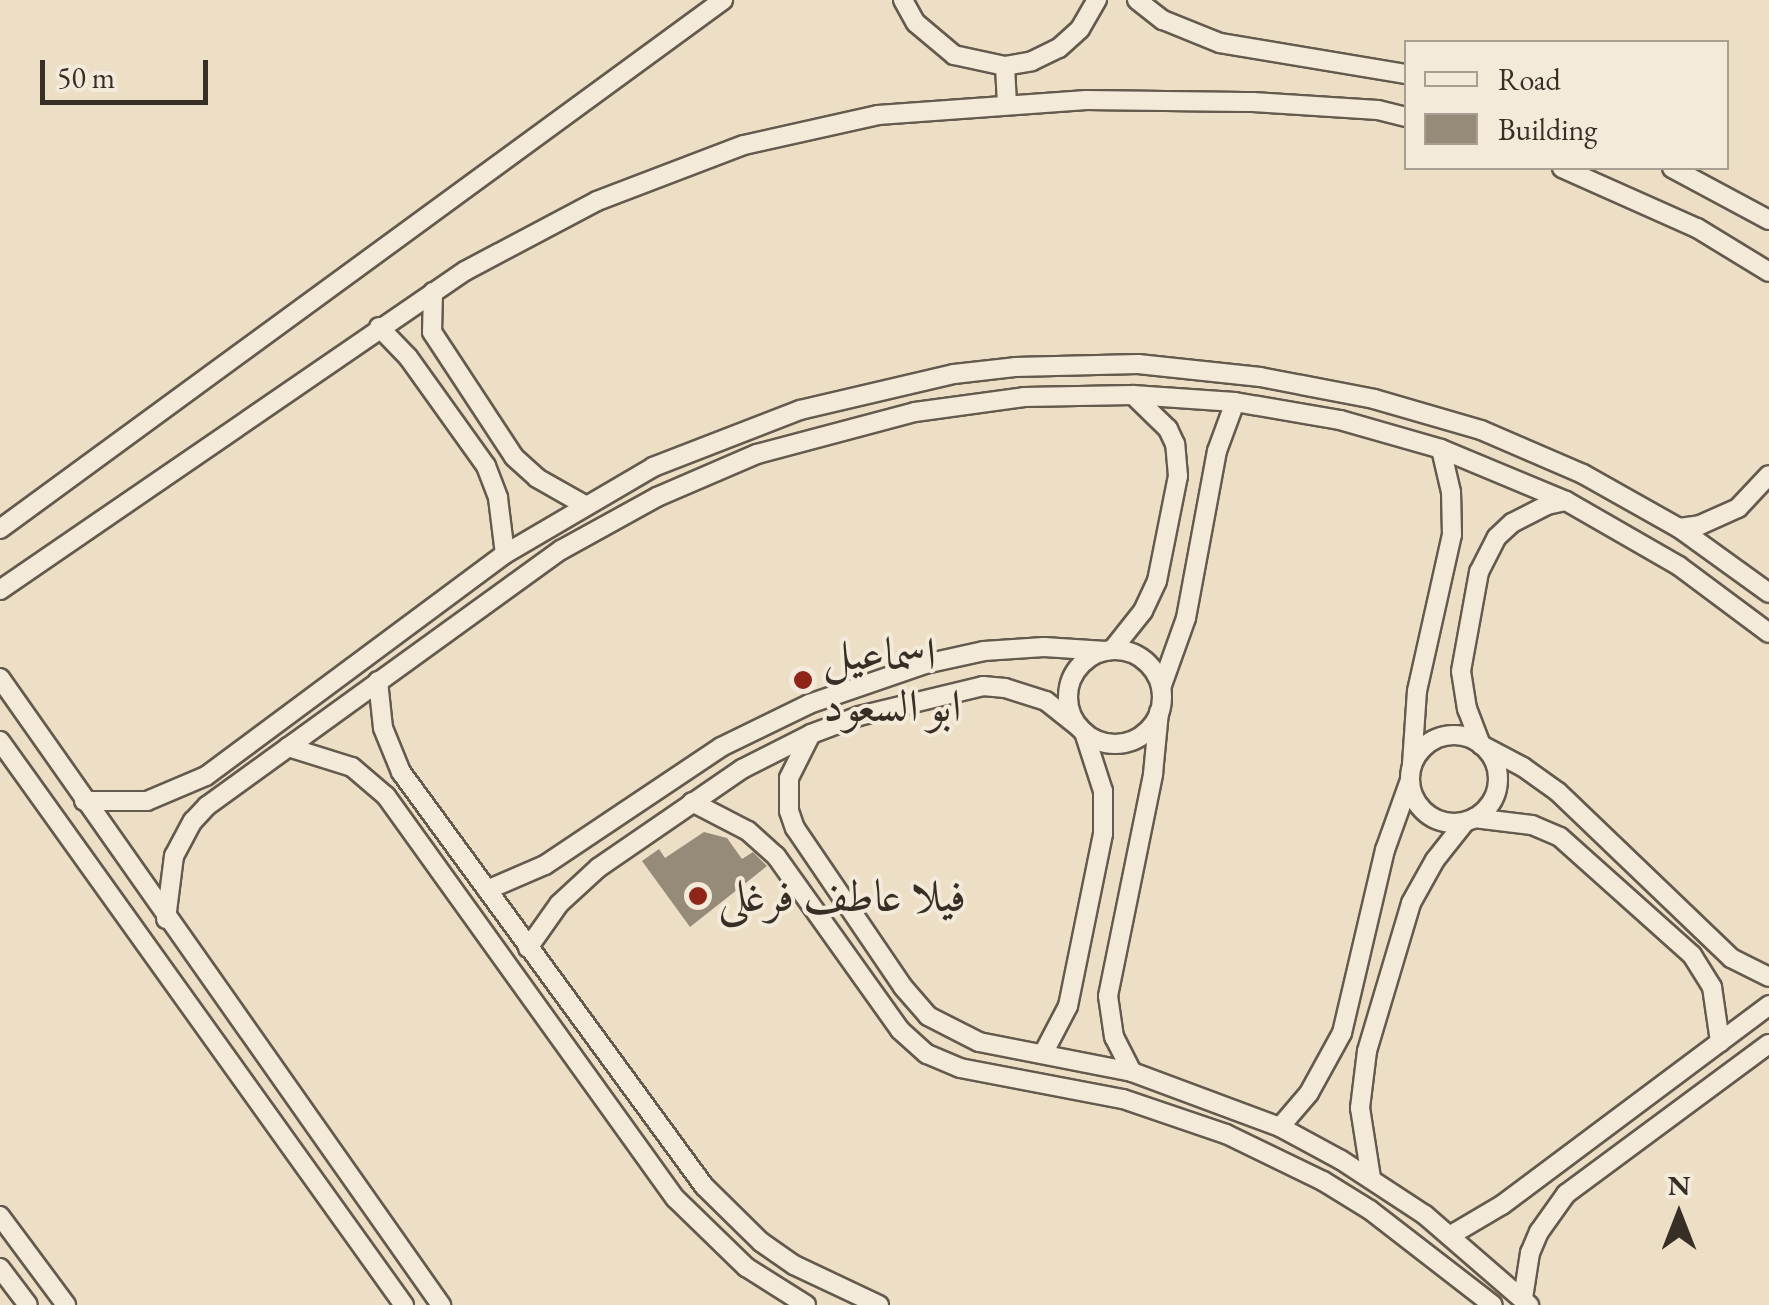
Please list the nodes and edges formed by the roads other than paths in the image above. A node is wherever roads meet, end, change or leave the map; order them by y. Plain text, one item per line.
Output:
1 (723, 0) edge
2 (904, 0) edge
3 (1097, 0) edge
4 (1137, 0) edge
5 (1005, 66) junction
6 (1404, 74) edge
7 (1007, 105) junction
8 (1404, 116) edge
9 (1566, 170) edge
10 (1676, 170) edge
11 (1769, 220) edge
12 (1769, 272) edge
13 (433, 292) junction
14 (379, 326) junction
15 (1133, 395) junction
16 (1235, 402) junction
17 (1442, 449) junction
18 (1769, 475) edge
19 (1566, 501) junction
20 (583, 504) junction
21 (1679, 528) junction
22 (0, 529) edge
23 (505, 554) junction
24 (0, 590) edge
25 (1769, 592) edge
26 (1769, 633) edge
27 (1109, 650) junction
28 (0, 678) edge
29 (378, 682) junction
30 (1161, 688) junction
31 (1160, 712) junction
32 (1082, 730) junction
33 (811, 734) junction
34 (0, 741) edge
35 (1483, 746) junction
36 (288, 747) junction
37 (1411, 772) junction
38 (84, 801) junction
39 (692, 802) junction
40 (1470, 820) junction
41 (487, 890) junction
42 (166, 919) junction
43 (528, 948) junction
44 (1769, 976) edge
45 (1769, 1006) edge
46 (1720, 1042) junction
47 (1769, 1044) edge
48 (1044, 1052) junction
49 (1132, 1072) junction
50 (1280, 1127) junction
51 (1371, 1178) junction
52 (0, 1216) edge
53 (1451, 1235) junction
54 (0, 1268) edge
55 (1526, 1302) edge
56 (28, 1305) edge
57 (66, 1305) edge
58 (404, 1305) edge
59 (441, 1305) edge
60 (806, 1305) edge
61 (879, 1305) edge
62 (1493, 1305) edge

1 - 22 street
2 - 5 street
3 - 5 street
4 - 6 street
5 - 7 street
7 - 8 street
7 - 13 street
9 - 12 street
10 - 11 street
13 - 14 street
13 - 20 street
14 - 23 street
14 - 24 street
15 - 16 street
15 - 27 street
15 - 29 street
16 - 17 street
16 - 30 street
17 - 19 street
17 - 37 street
18 - 21 street
19 - 26 street
19 - 35 street
20 - 21 street
20 - 23 street
21 - 25 street
23 - 38 street
27 - 30 street
27 - 32 street
27 - 41 street
28 - 38 street
29 - 36 street
29 - 41 street
30 - 31 street
31 - 32 street
31 - 49 street
32 - 33 street
32 - 48 street
33 - 39 street
33 - 48 street
34 - 58 street
35 - 37 street
35 - 40 street
35 - 44 street
36 - 42 street
36 - 60 street
37 - 40 street
37 - 50 street
38 - 42 street
39 - 43 street
39 - 62 street
40 - 46 street
40 - 51 street
41 - 43 street
42 - 59 street
43 - 61 street
45 - 46 street
46 - 53 street
47 - 55 street
48 - 49 street
49 - 50 street
50 - 51 street
51 - 53 street
52 - 57 street
53 - 55 street
54 - 56 street

